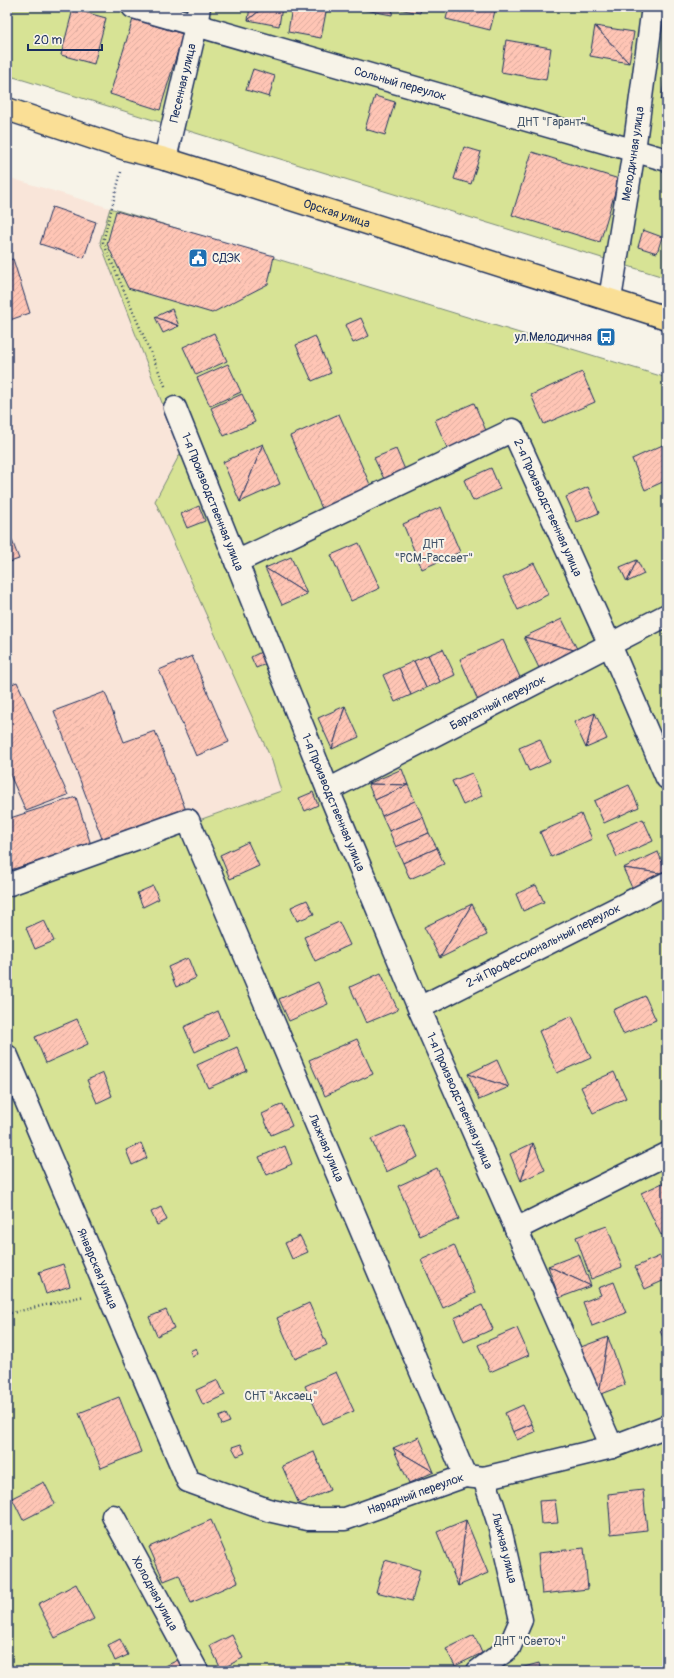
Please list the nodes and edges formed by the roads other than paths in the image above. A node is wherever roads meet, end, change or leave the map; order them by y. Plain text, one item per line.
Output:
1 (134, 7) edge
2 (652, 7) edge
3 (197, 16) edge
4 (7, 109) edge
5 (634, 150) junction
6 (164, 159) junction
7 (667, 160) edge
8 (610, 299) junction
9 (667, 318) edge
10 (175, 408) road end
11 (236, 562) junction
12 (667, 614) edge
13 (610, 645) junction
14 (667, 778) edge
15 (328, 790) junction
16 (667, 884) edge
17 (7, 885) edge
18 (419, 1008) junction
19 (7, 1056) edge
20 (667, 1154) edge
21 (516, 1229) junction
22 (667, 1426) edge
23 (612, 1447) junction
24 (475, 1477) junction
25 (188, 1481) joint
26 (113, 1516) dead end
27 (197, 1671) edge
28 (478, 1671) edge

1 - 3 street, Сольный переулок
2 - 5 street, Мелодичная улица
3 - 5 street, Сольный переулок
3 - 6 street, Песенная улица
4 - 6 main road, Орская улица
5 - 7 street, Сольный переулок
5 - 8 street, Мелодичная улица
6 - 8 main road, Орская улица
8 - 9 main road, Орская улица
10 - 11 street, 1-я Производственная улица
11 - 13 street, 2-я Производственная улица
11 - 15 street, 1-я Производственная улица
12 - 13 street, Бархатный переулок
13 - 14 street, 2-я Производственная улица
13 - 15 street, Бархатный переулок
15 - 18 street, 1-я Производственная улица
16 - 18 street, 2-й Профессиональный переулок
17 - 24 street, Лыжная улица
18 - 21 street, 1-я Производственная улица
19 - 25 street, Январская улица
20 - 21 street
21 - 23 street, 1-я Производственная улица
22 - 23 street, Нарядный переулок
23 - 24 street, Нарядный переулок
24 - 25 street, Нарядный переулок
24 - 28 street, Лыжная улица
26 - 27 street, Холодная улица

